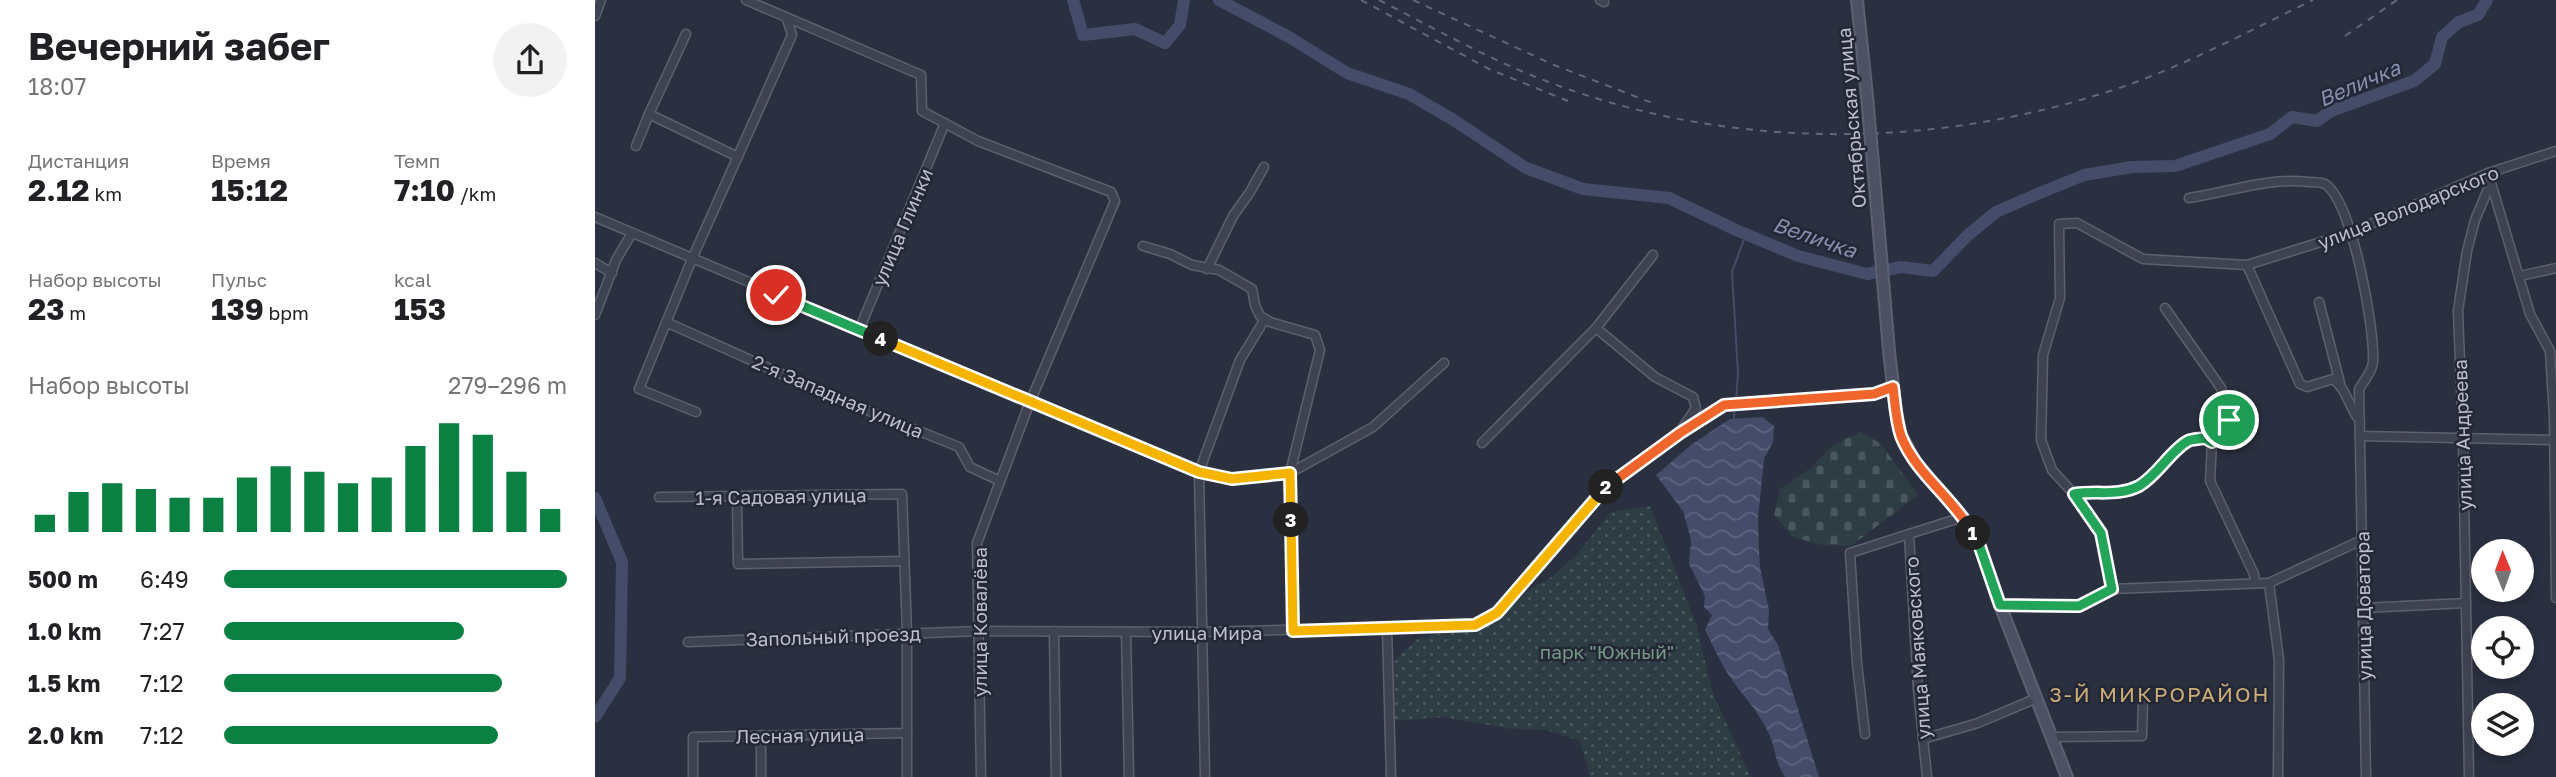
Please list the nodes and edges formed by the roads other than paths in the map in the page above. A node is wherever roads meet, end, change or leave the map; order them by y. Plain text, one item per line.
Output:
1 (601, 0) edge
2 (746, 0) edge
3 (1857, 0) edge
4 (595, 16) edge
5 (787, 19) junction
6 (686, 34) dead end
7 (649, 114) junction
8 (945, 123) junction
9 (636, 146) dead end
10 (2556, 151) edge
11 (737, 157) junction
12 (1264, 167) dead end
13 (2490, 178) junction
14 (2189, 198) dead end
15 (595, 217) edge
16 (632, 233) junction
17 (2350, 233) junction
18 (1143, 246) dead end
19 (1653, 255) dead end
20 (692, 259) junction
21 (595, 263) edge
22 (2246, 265) junction
23 (2556, 268) edge
24 (1207, 269) junction
25 (612, 273) junction
26 (2520, 276) junction
27 (2319, 302) dead end
28 (2165, 308) dead end
29 (595, 315) edge
30 (1265, 318) junction
31 (666, 322) junction
32 (1596, 328) junction
33 (859, 330) junction
34 (2553, 350) edge
35 (1444, 363) dead end
36 (2340, 384) junction
37 (1893, 387) junction
38 (1031, 402) junction
39 (696, 412) dead end
40 (2360, 421) junction
41 (1680, 433) junction
42 (2360, 436) junction
43 (2463, 439) junction
44 (2554, 440) edge
45 (2212, 442) junction
46 (1482, 443) dead end
47 (1199, 472) junction
48 (1290, 473) junction
49 (1000, 481) junction
50 (2074, 494) junction
51 (659, 497) dead end
52 (737, 497) junction
53 (1963, 517) junction
54 (1909, 534) junction
55 (2362, 540) junction
56 (904, 561) junction
57 (2255, 583) junction
58 (2269, 583) junction
59 (2112, 589) junction
60 (2556, 598) edge
61 (2466, 603) junction
62 (2000, 605) junction
63 (2363, 608) junction
64 (1387, 628) junction
65 (978, 631) junction
66 (1054, 631) junction
67 (1293, 631) junction
68 (1126, 632) junction
69 (1201, 632) junction
70 (907, 633) junction
71 (688, 642) dead end
72 (2037, 698) junction
73 (2143, 701) dead end
74 (907, 733) junction
75 (1865, 734) dead end
76 (761, 735) junction
77 (2053, 737) junction
78 (1923, 739) junction
79 (692, 777) edge
80 (761, 777) edge
81 (907, 777) edge
82 (981, 777) edge
83 (1056, 777) edge
84 (1129, 777) edge
85 (1205, 777) edge
86 (1391, 777) edge
87 (1927, 777) edge
88 (2067, 777) edge
89 (2278, 777) edge
90 (2367, 777) edge
91 (2469, 777) edge

1 - 4 street
2 - 5 street
3 - 37 main road, Октябрьская улица, bridge
5 - 8 street
5 - 11 street
6 - 7 street
7 - 9 street
7 - 11 street
8 - 33 street, улица Глинки
8 - 38 street, улица Ковалёва
10 - 13 street, улица Володарского
11 - 20 street
12 - 24 street
13 - 17 street, улица Володарского
13 - 26 street
13 - 43 street, улица Андреева
14 - 17 street, улица Доватора
15 - 16 street
16 - 20 street
16 - 25 street
17 - 22 street, улица Володарского
17 - 40 street, улица Доватора
18 - 24 street
19 - 32 street
20 - 31 street
20 - 33 street
21 - 25 street
22 - 36 street
22 - 50 street, улица Володарского
23 - 26 street
24 - 30 street
25 - 29 street
26 - 34 street
27 - 36 street
28 - 45 street
30 - 47 street
30 - 48 street
31 - 39 street
31 - 49 street, 2-я Западная улица
32 - 41 street
32 - 46 street
33 - 38 street
34 - 44 street
35 - 48 street
36 - 40 street
37 - 41 street, улица Мира
37 - 53 main road, Октябрьская улица
38 - 47 street
38 - 49 street, улица Ковалёва
40 - 42 street, улица Доватора
41 - 64 street, улица Мира
42 - 43 street
42 - 55 street, улица Доватора
43 - 44 street
43 - 61 street, улица Андреева
44 - 60 street
45 - 50 street
45 - 57 street
47 - 48 street
47 - 69 street
48 - 67 street
49 - 65 street, улица Ковалёва
50 - 59 street
51 - 52 street, 1-я Садовая улица
52 - 56 street, 1-я Садовая улица
52 - 56 street
53 - 54 street, улица Маяковского
53 - 62 main road, Октябрьская улица
54 - 75 street
54 - 78 street, улица Маяковского
55 - 58 street
55 - 63 street, улица Доватора
56 - 70 street
57 - 58 street
57 - 59 street
58 - 89 street
59 - 62 street
61 - 63 street
61 - 91 street, улица Андреева
62 - 72 main road, Октябрьская улица
63 - 90 street, улица Доватора
64 - 67 street, улица Мира
64 - 86 street
65 - 66 street, улица Мира
65 - 70 street, Запольный проезд
65 - 82 street, улица Ковалёва
66 - 68 street, улица Мира
66 - 83 street
67 - 69 street, улица Мира
68 - 69 street, улица Мира
68 - 84 street
69 - 85 street
70 - 71 street, Запольный проезд
70 - 74 street
72 - 77 main road, Октябрьская улица
72 - 78 street
73 - 77 street
74 - 76 street, Лесная улица
74 - 81 street
76 - 79 street, Лесная улица
76 - 80 street
77 - 88 main road, Октябрьская улица
78 - 87 street, улица Маяковского

